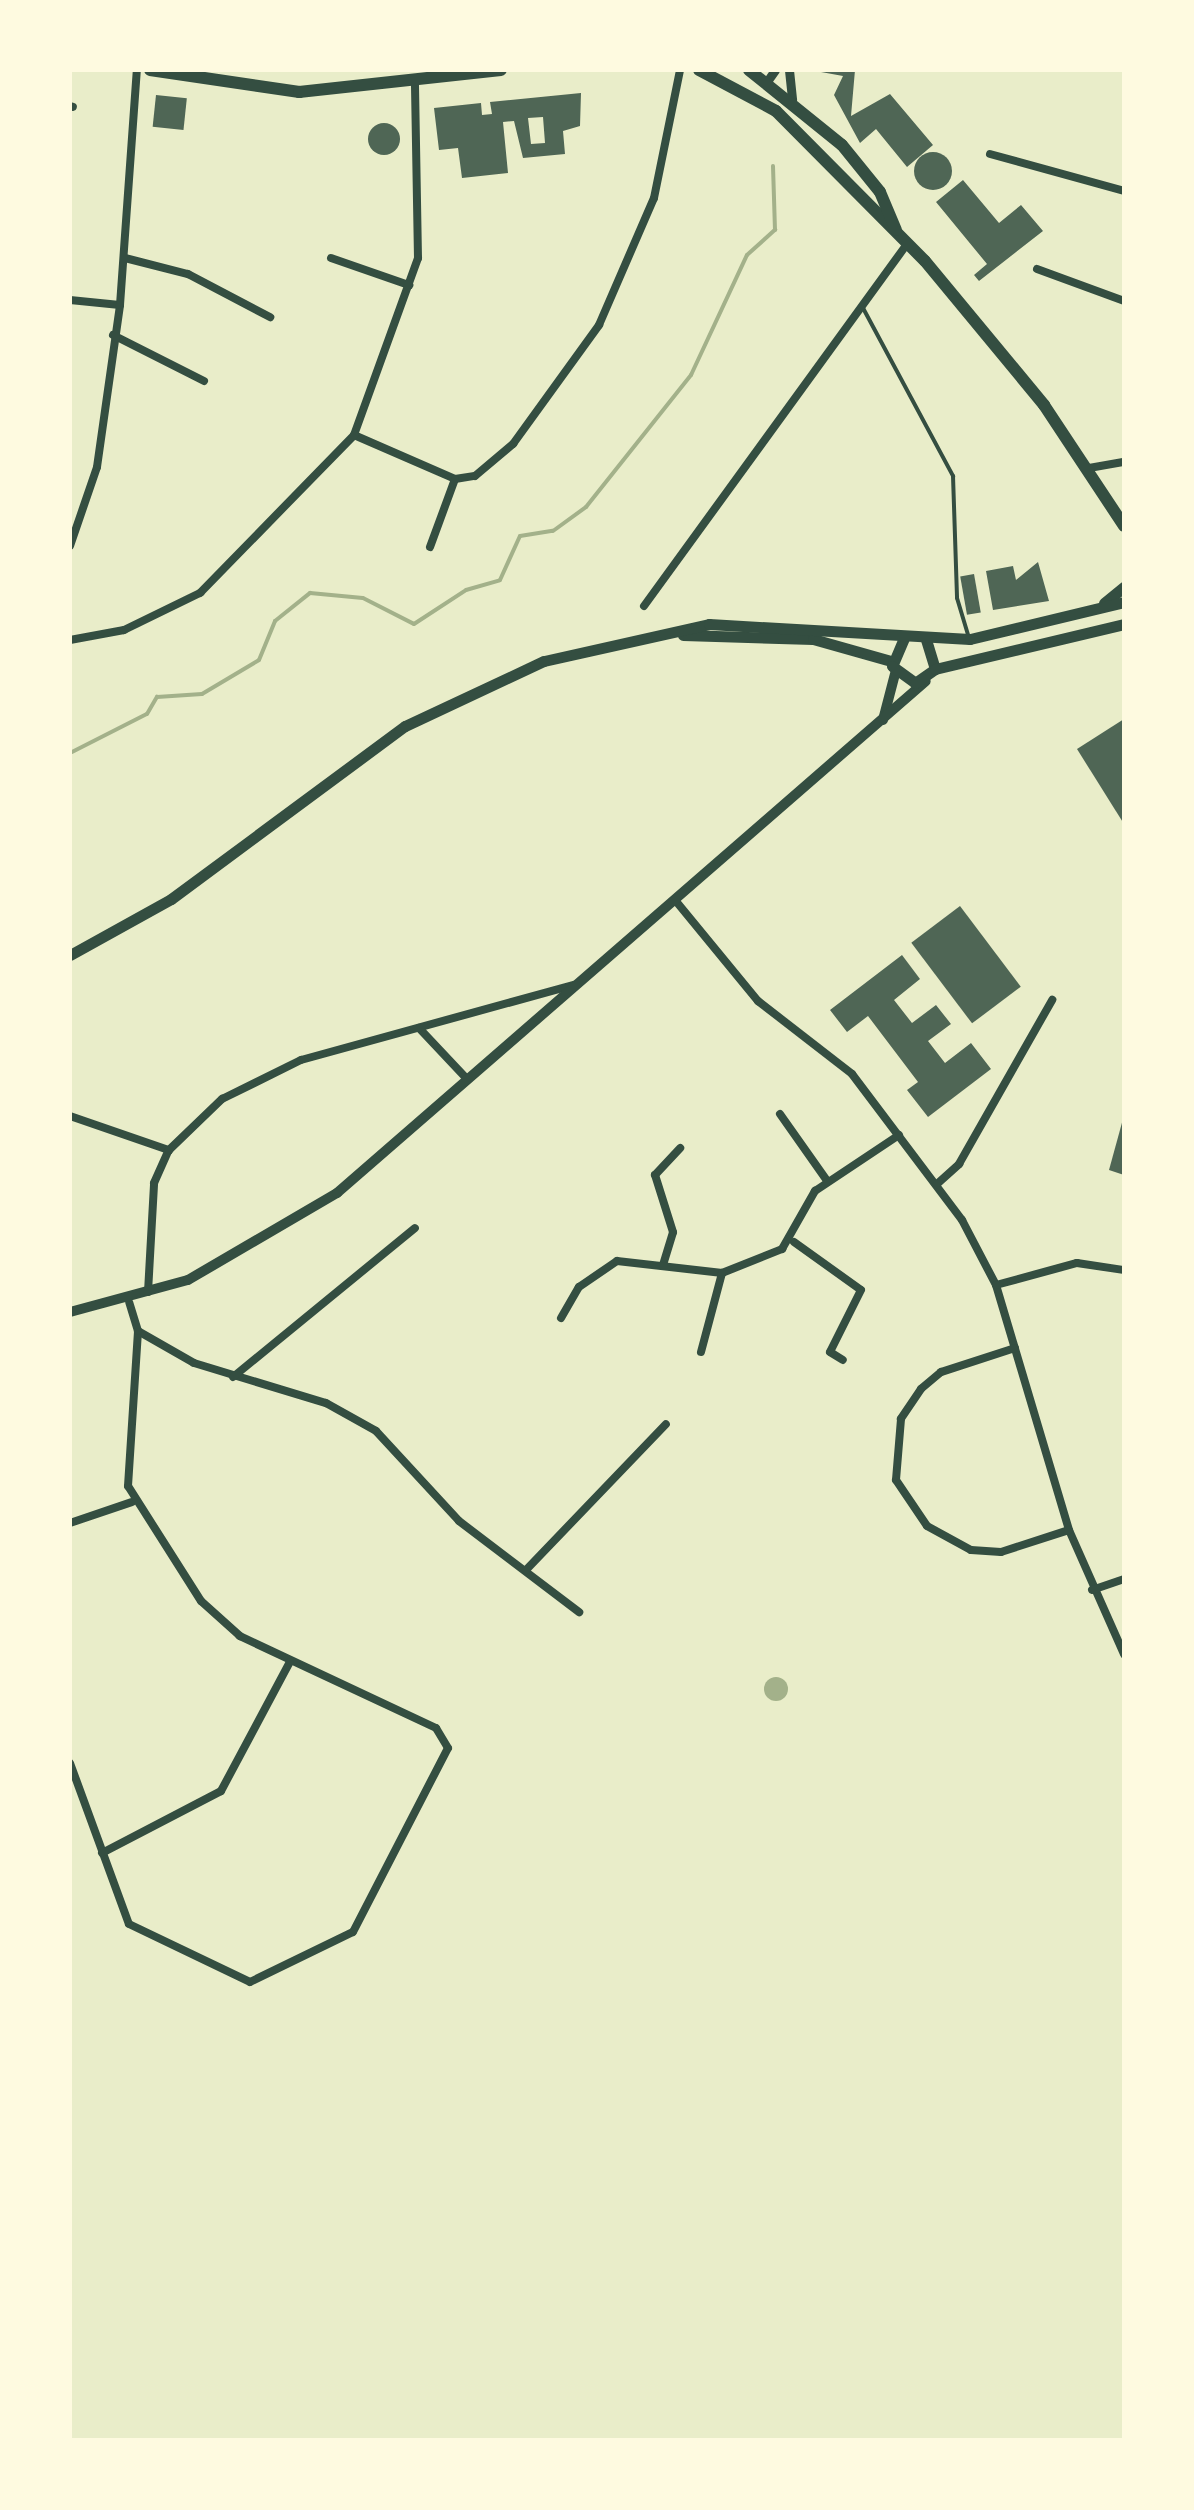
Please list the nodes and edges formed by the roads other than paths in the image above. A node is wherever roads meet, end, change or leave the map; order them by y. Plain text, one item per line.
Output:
1 (137, 70) edge
2 (148, 70) edge
3 (501, 70) edge
4 (680, 70) edge
5 (699, 70) edge
6 (749, 70) edge
7 (789, 70) edge
8 (175, 73) edge
9 (772, 75) edge
10 (415, 80) junction
11 (140, 93) junction
12 (792, 100) junction
13 (764, 102) junction
14 (842, 145) junction
15 (990, 154) dead end
16 (828, 168) junction
17 (1124, 191) edge
18 (896, 230) junction
19 (908, 243) junction
20 (125, 258) junction
21 (331, 258) dead end
22 (1037, 269) dead end
23 (409, 285) junction
24 (70, 300) edge
25 (1124, 302) edge
26 (861, 304) junction
27 (120, 305) junction
28 (270, 317) dead end
29 (112, 335) junction
30 (204, 381) dead end
31 (354, 435) junction
32 (1124, 462) edge
33 (1090, 468) junction
34 (456, 479) junction
35 (1124, 526) edge
36 (70, 546) edge
37 (430, 547) dead end
38 (1124, 588) edge
39 (1124, 602) edge
40 (1104, 604) junction
41 (644, 606) dead end
42 (1124, 624) edge
43 (674, 634) junction
44 (904, 638) junction
45 (926, 639) junction
46 (970, 639) junction
47 (70, 640) edge
48 (893, 667) junction
49 (935, 669) junction
50 (926, 681) junction
51 (883, 721) junction
52 (675, 900) junction
53 (70, 955) edge
54 (578, 984) junction
55 (1052, 1000) dead end
56 (419, 1028) junction
57 (468, 1080) junction
58 (780, 1114) dead end
59 (70, 1116) edge
60 (899, 1135) junction
61 (680, 1148) dead end
62 (169, 1150) junction
63 (828, 1182) junction
64 (937, 1184) junction
65 (415, 1228) dead end
66 (794, 1242) junction
67 (663, 1265) junction
68 (1124, 1270) edge
69 (722, 1274) junction
70 (996, 1285) junction
71 (148, 1295) junction
72 (129, 1302) junction
73 (70, 1312) edge
74 (561, 1318) dead end
75 (138, 1331) junction
76 (1015, 1348) junction
77 (701, 1352) dead end
78 (844, 1360) dead end
79 (232, 1377) junction
80 (666, 1424) dead end
81 (132, 1502) junction
82 (70, 1523) edge
83 (1069, 1530) junction
84 (526, 1570) junction
85 (1124, 1579) edge
86 (1092, 1590) junction
87 (579, 1612) dead end
88 (1124, 1654) edge
89 (290, 1662) junction
90 (70, 1763) edge
91 (102, 1853) junction

1 - 11 street
2 - 8 highway
2 - 11 street
3 - 10 highway
4 - 34 street
5 - 13 highway
6 - 9 highway
7 - 12 street
8 - 10 highway
9 - 12 highway
9 - 13 highway
10 - 23 street
11 - 20 street
12 - 14 highway
13 - 16 highway
14 - 16 highway
14 - 18 highway
15 - 17 street
16 - 18 highway
18 - 19 highway
19 - 26 street
19 - 33 highway
20 - 27 street
20 - 28 street
21 - 23 street
22 - 25 street
23 - 31 street
24 - 27 street
26 - 41 street
26 - 46 lane
27 - 29 street
29 - 30 street
29 - 36 street
31 - 34 street
31 - 47 street
32 - 33 street
33 - 35 highway
34 - 37 street
38 - 40 main road
39 - 40 main road
40 - 46 main road
42 - 49 main road
43 - 44 main road
43 - 48 main road
43 - 53 main road
44 - 45 main road
44 - 48 main road
45 - 46 main road
45 - 49 main road
48 - 50 main road
48 - 51 main road
49 - 50 main road
50 - 51 main road
51 - 52 main road
52 - 54 main road
52 - 60 street
54 - 56 street
54 - 57 main road
55 - 64 street
56 - 57 street
56 - 62 street
57 - 71 main road
58 - 63 street
59 - 62 street
60 - 63 street
60 - 64 street
61 - 67 street
62 - 71 street
63 - 66 street
64 - 70 street
65 - 79 street
66 - 69 street
66 - 78 street
67 - 69 street
67 - 74 street
68 - 70 street
69 - 77 street
70 - 76 street
71 - 72 main road
72 - 73 main road
72 - 75 street
75 - 79 street
75 - 81 street
76 - 83 street
76 - 83 street
79 - 84 street
80 - 84 street
81 - 82 street
81 - 89 street
83 - 86 street
84 - 87 street
85 - 86 street
86 - 88 street
89 - 91 street
89 - 91 street
90 - 91 street

